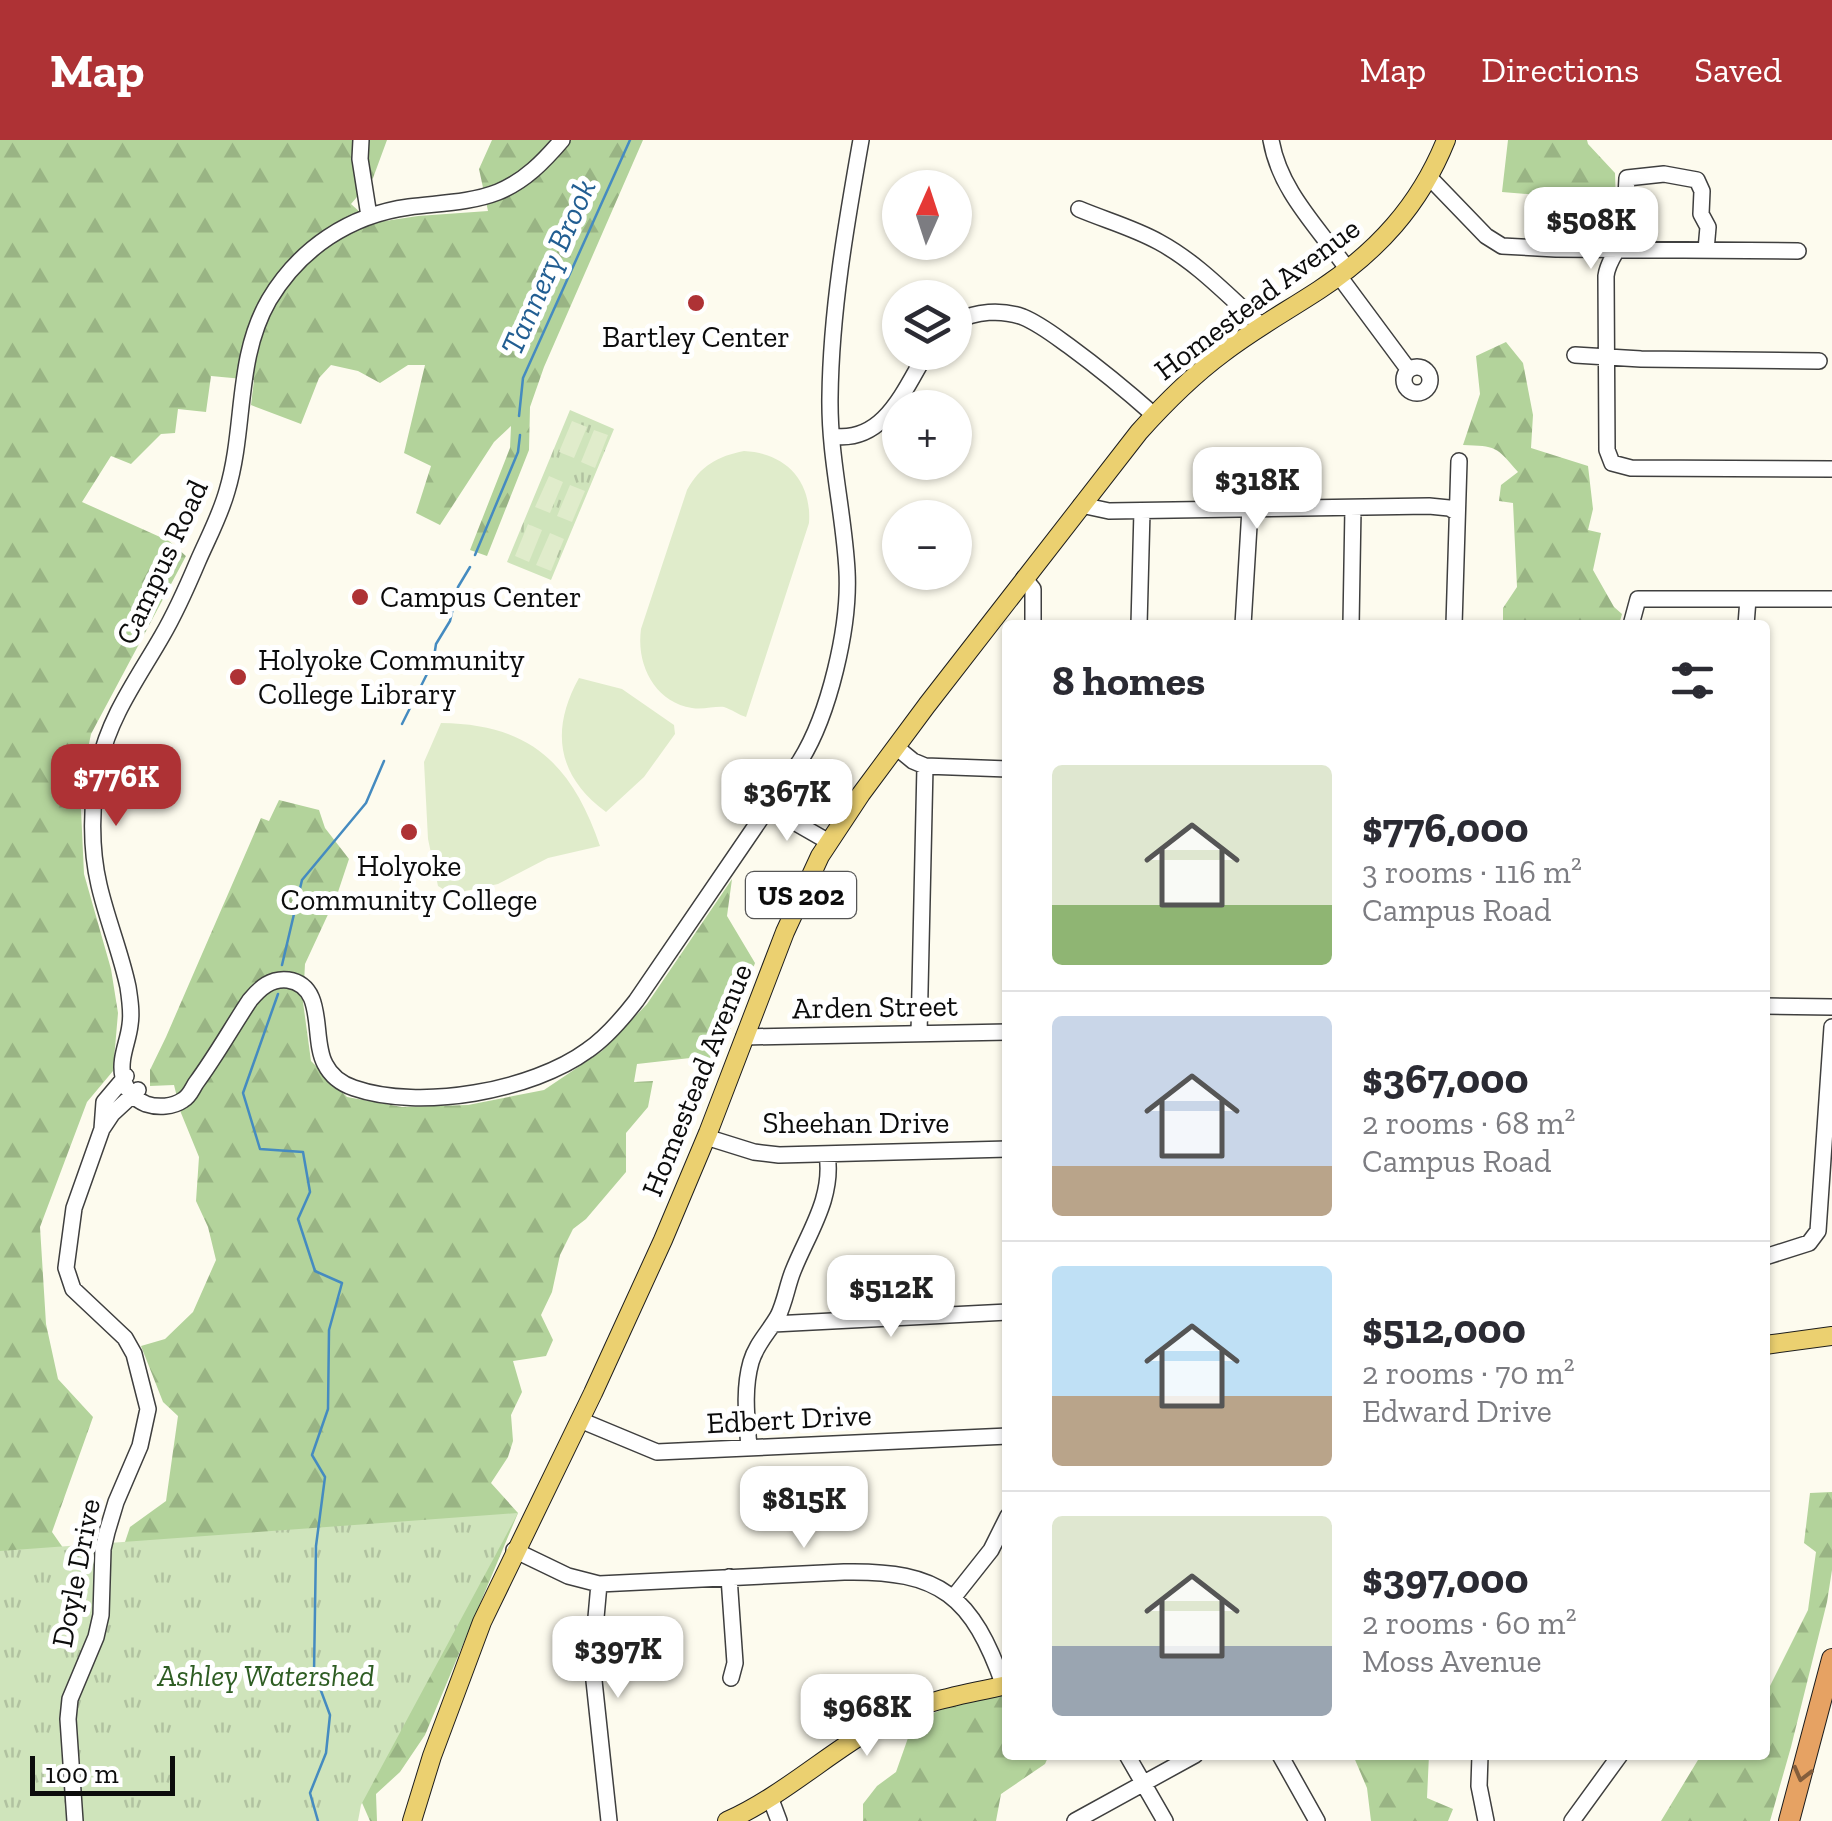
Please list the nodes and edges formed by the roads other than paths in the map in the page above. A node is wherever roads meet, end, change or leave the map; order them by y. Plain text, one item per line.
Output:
1 (360, 140) edge
2 (562, 140) edge
3 (861, 140) edge
4 (1271, 140) edge
5 (1446, 140) edge
6 (1430, 178) junction
7 (1079, 209) dead end
8 (370, 216) junction
9 (1618, 250) junction
10 (1706, 250) junction
11 (1798, 251) dead end
12 (1344, 273) junction
13 (972, 314) edge
14 (1262, 326) junction
15 (1575, 355) dead end
16 (1607, 358) junction
17 (1820, 361) dead end
18 (1408, 369) dead end
19 (916, 370) edge
20 (1154, 415) junction
21 (832, 436) junction
22 (1458, 461) dead end
23 (1832, 469) edge
24 (1081, 505) junction
25 (1353, 508) junction
26 (1250, 509) junction
27 (1142, 511) junction
28 (1456, 512) junction
29 (1024, 578) junction
30 (1748, 599) junction
31 (1832, 599) edge
32 (1033, 620) edge
33 (1139, 620) edge
34 (1243, 620) edge
35 (1351, 620) edge
36 (1454, 620) edge
37 (1633, 620) edge
38 (1746, 620) edge
39 (896, 747) junction
40 (925, 766) junction
41 (1002, 769) edge
42 (786, 781) junction
43 (768, 808) junction
44 (842, 821) junction
45 (829, 842) junction
46 (1770, 1006) edge
47 (1832, 1006) edge
48 (1832, 1027) edge
49 (1002, 1032) edge
50 (918, 1034) junction
51 (744, 1037) junction
52 (124, 1072) junction
53 (135, 1092) junction
54 (102, 1129) junction
55 (706, 1137) junction
56 (1002, 1150) edge
57 (827, 1154) junction
58 (1770, 1255) edge
59 (1002, 1312) edge
60 (772, 1324) junction
61 (1832, 1336) edge
62 (1770, 1343) edge
63 (580, 1420) junction
64 (1002, 1436) edge
65 (748, 1448) junction
66 (1002, 1530) edge
67 (514, 1550) junction
68 (729, 1577) junction
69 (599, 1584) junction
70 (953, 1598) junction
71 (1832, 1659) edge
72 (1002, 1677) edge
73 (730, 1678) dead end
74 (1002, 1686) edge
75 (1130, 1760) edge
76 (1186, 1760) edge
77 (1283, 1760) edge
78 (1480, 1760) edge
79 (1616, 1760) edge
80 (1143, 1784) junction
81 (770, 1797) junction
82 (75, 1821) edge
83 (412, 1821) edge
84 (609, 1821) edge
85 (727, 1821) edge
86 (779, 1821) edge
87 (1075, 1821) edge
88 (1164, 1821) edge
89 (1317, 1821) edge
90 (1486, 1821) edge
91 (1572, 1821) edge
92 (1789, 1821) edge

1 - 8 street
2 - 8 street, Campus Road
3 - 21 street
4 - 12 street
5 - 6 main road, Homestead Avenue / US 202
6 - 9 street
6 - 12 main road, Homestead Avenue / US 202
7 - 14 street
8 - 52 street, Campus Road
9 - 10 street
9 - 10 street
9 - 16 street
10 - 11 street
12 - 14 main road, Homestead Avenue / US 202
12 - 18 street
13 - 20 street
14 - 20 main road, Homestead Avenue / US 202
15 - 16 street
16 - 17 street
16 - 23 street
19 - 21 street
20 - 24 main road, Homestead Avenue / US 202
21 - 42 street
22 - 28 street
24 - 27 street
24 - 29 main road, Homestead Avenue / US 202
25 - 26 street
25 - 28 street
25 - 35 street
26 - 27 street
26 - 34 street
27 - 33 street
28 - 36 street
29 - 32 street
29 - 39 main road, Homestead Avenue / US 202
30 - 31 street
30 - 37 street
30 - 38 street
39 - 40 street
39 - 44 main road, Homestead Avenue / US 202
40 - 41 street
40 - 50 street
42 - 43 street
42 - 44 street
43 - 45 street
43 - 53 street
44 - 45 main road, Homestead Avenue / US 202
45 - 51 main road, Homestead Avenue / US 202
46 - 47 street
48 - 58 street
49 - 50 street, Arden Street
50 - 51 street, Arden Street
51 - 55 main road, Homestead Avenue / US 202
52 - 53 street
52 - 54 street, Doyle Drive
53 - 54 street, Doyle Drive
54 - 82 street, Doyle Drive
55 - 57 street, Sheehan Drive
55 - 63 main road, Homestead Avenue / US 202
56 - 57 street, Sheehan Drive
57 - 60 street
59 - 60 street
60 - 65 street
61 - 62 main road
63 - 65 street, Edbert Drive
63 - 67 main road, Homestead Avenue / US 202
64 - 65 street, Edbert Drive
66 - 70 street
67 - 69 street
67 - 83 main road, Homestead Avenue / US 202
68 - 69 street
68 - 70 street
68 - 73 street
69 - 84 street
70 - 72 street
71 -> 92 highway
74 - 81 main road
75 - 80 street
76 - 80 street
77 - 89 street
78 - 90 street
79 - 91 street
80 - 87 street
80 - 88 street
81 - 85 main road
81 - 86 street

